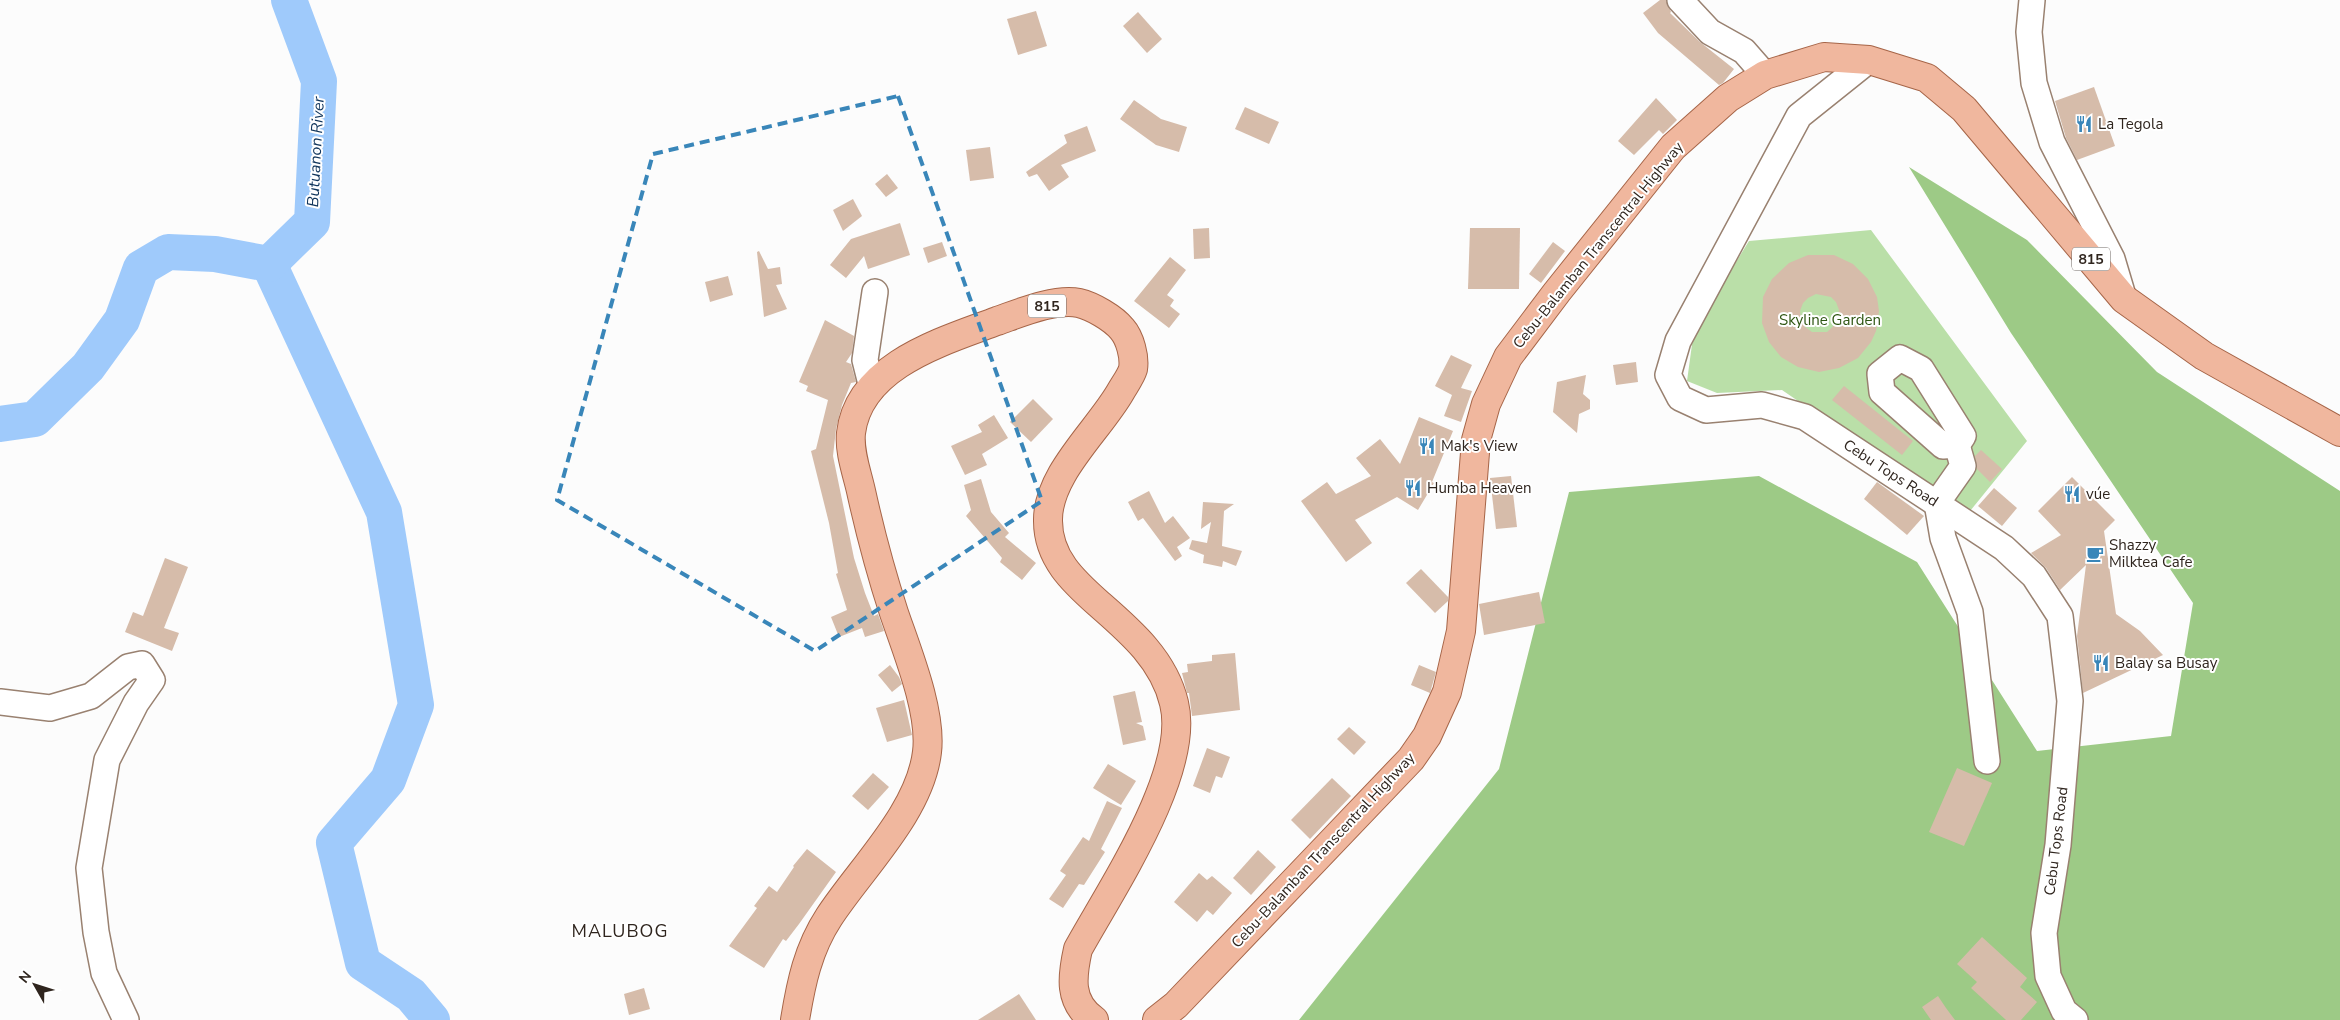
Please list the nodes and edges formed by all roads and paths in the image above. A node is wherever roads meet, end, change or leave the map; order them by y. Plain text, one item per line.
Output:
1 (1680, 0) edge
2 (2032, 0) edge
3 (1869, 60) junction
4 (1765, 74) junction
5 (875, 292) dead end
6 (2124, 298) junction
7 (872, 388) junction
8 (2340, 432) edge
9 (1957, 445) dead end
10 (1937, 503) junction
11 (0, 702) edge
12 (1987, 761) dead end
13 (126, 1020) edge
14 (796, 1020) edge
15 (1094, 1020) edge
16 (1157, 1020) edge
17 (2075, 1020) edge

1 - 4 street
2 - 6 street
3 - 4 main road, Cebu-Balamban Transcentral Highway / 815
3 - 6 main road, Cebu-Balamban Transcentral Highway / 815
3 - 10 street, Cebu Tops Road
4 - 16 main road, Cebu-Balamban Transcentral Highway / 815
5 - 7 street
6 - 8 main road, Cebu-Balamban Transcentral Highway / 815
7 - 14 main road, 815
7 - 15 main road, 815
9 - 10 street
10 - 12 street
10 - 17 street, Cebu Tops Road
11 - 13 street

